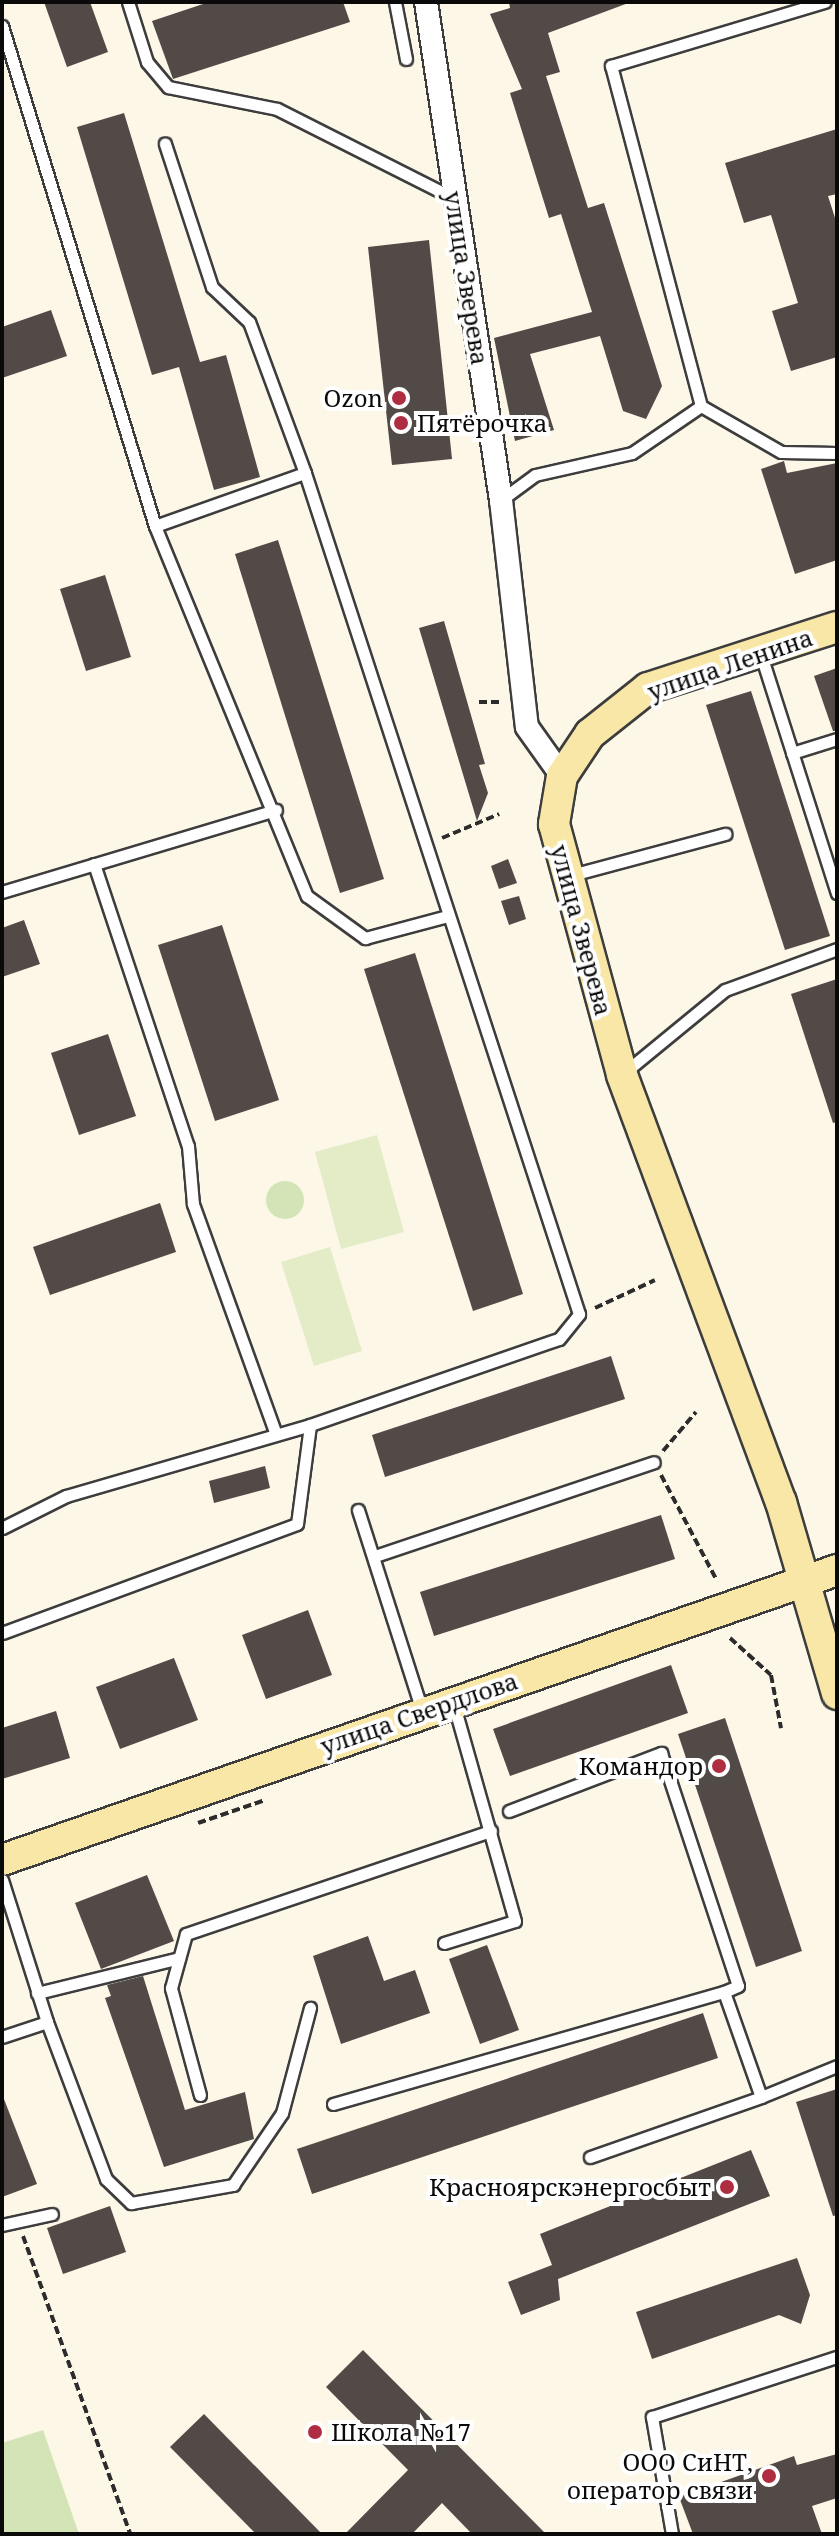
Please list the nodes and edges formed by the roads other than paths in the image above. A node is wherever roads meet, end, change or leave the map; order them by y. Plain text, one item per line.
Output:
1 (128, 2) edge
2 (395, 2) edge
3 (426, 2) edge
4 (825, 2) edge
5 (2, 26) edge
6 (406, 59) dead end
7 (165, 144) dead end
8 (455, 199) junction
9 (701, 406) junction
10 (837, 453) edge
11 (305, 473) junction
12 (501, 500) junction
13 (155, 526) junction
14 (837, 627) edge
15 (759, 652) junction
16 (837, 739) edge
17 (792, 753) junction
18 (562, 776) junction
19 (276, 810) junction
20 (725, 834) dead end
21 (94, 864) junction
22 (567, 876) junction
23 (2, 892) edge
24 (837, 893) edge
25 (444, 917) junction
26 (837, 949) edge
27 (622, 1075) junction
28 (310, 1425) junction
29 (276, 1434) junction
30 (654, 1462) road end
31 (358, 1510) dead end
32 (2, 1528) edge
33 (375, 1556) junction
34 (837, 1570) edge
35 (806, 1580) junction
36 (2, 1633) edge
37 (837, 1694) edge
38 (453, 1701) junction
39 (422, 1712) junction
40 (509, 1811) dead end
41 (491, 1831) junction
42 (2, 1860) edge
43 (2, 1880) edge
44 (444, 1943) dead end
45 (179, 1958) junction
46 (724, 1992) junction
47 (37, 1993) junction
48 (310, 2008) dead end
49 (47, 2022) junction
50 (2, 2037) edge
51 (837, 2066) edge
52 (200, 2095) dead end
53 (761, 2097) junction
54 (333, 2104) dead end
55 (590, 2157) dead end
56 (52, 2214) dead end
57 (2, 2225) edge
58 (837, 2357) edge
59 (672, 2534) edge

1 - 8 lane
2 - 6 lane
3 - 8 street, улица Зверева
4 - 9 lane
5 - 13 lane
7 - 11 lane
8 - 12 street, улица Зверева
9 - 10 lane
9 - 12 lane
11 - 13 lane
11 - 25 lane
12 - 18 street, улица Зверева
13 - 19 lane
14 - 15 main road, улица Ленина
15 - 17 lane
15 - 18 main road, улица Ленина
16 - 17 lane
17 - 24 lane
18 - 22 main road, улица Зверева
19 - 21 lane
19 - 25 lane
20 - 22 lane
21 - 23 lane
21 - 29 lane
22 - 27 main road, улица Зверева
25 - 28 lane
26 - 27 lane
27 - 35 main road, улица Зверева
28 - 29 lane
28 - 36 lane
29 - 32 lane
30 - 33 lane
31 - 33 lane
33 - 39 lane
34 - 35 main road, улица Свердлова
35 - 37 main road, улица Зверева
35 - 38 main road, улица Свердлова
38 - 39 main road, улица Свердлова
38 - 41 lane
39 - 42 main road, улица Свердлова
40 - 46 lane
41 - 44 lane
41 - 45 lane
43 - 47 lane
45 - 47 lane
45 - 52 lane
46 - 53 lane
46 - 54 lane
47 - 49 lane
48 - 49 lane
49 - 50 lane
51 - 53 lane
53 - 55 lane
56 - 57 lane
58 - 59 lane

